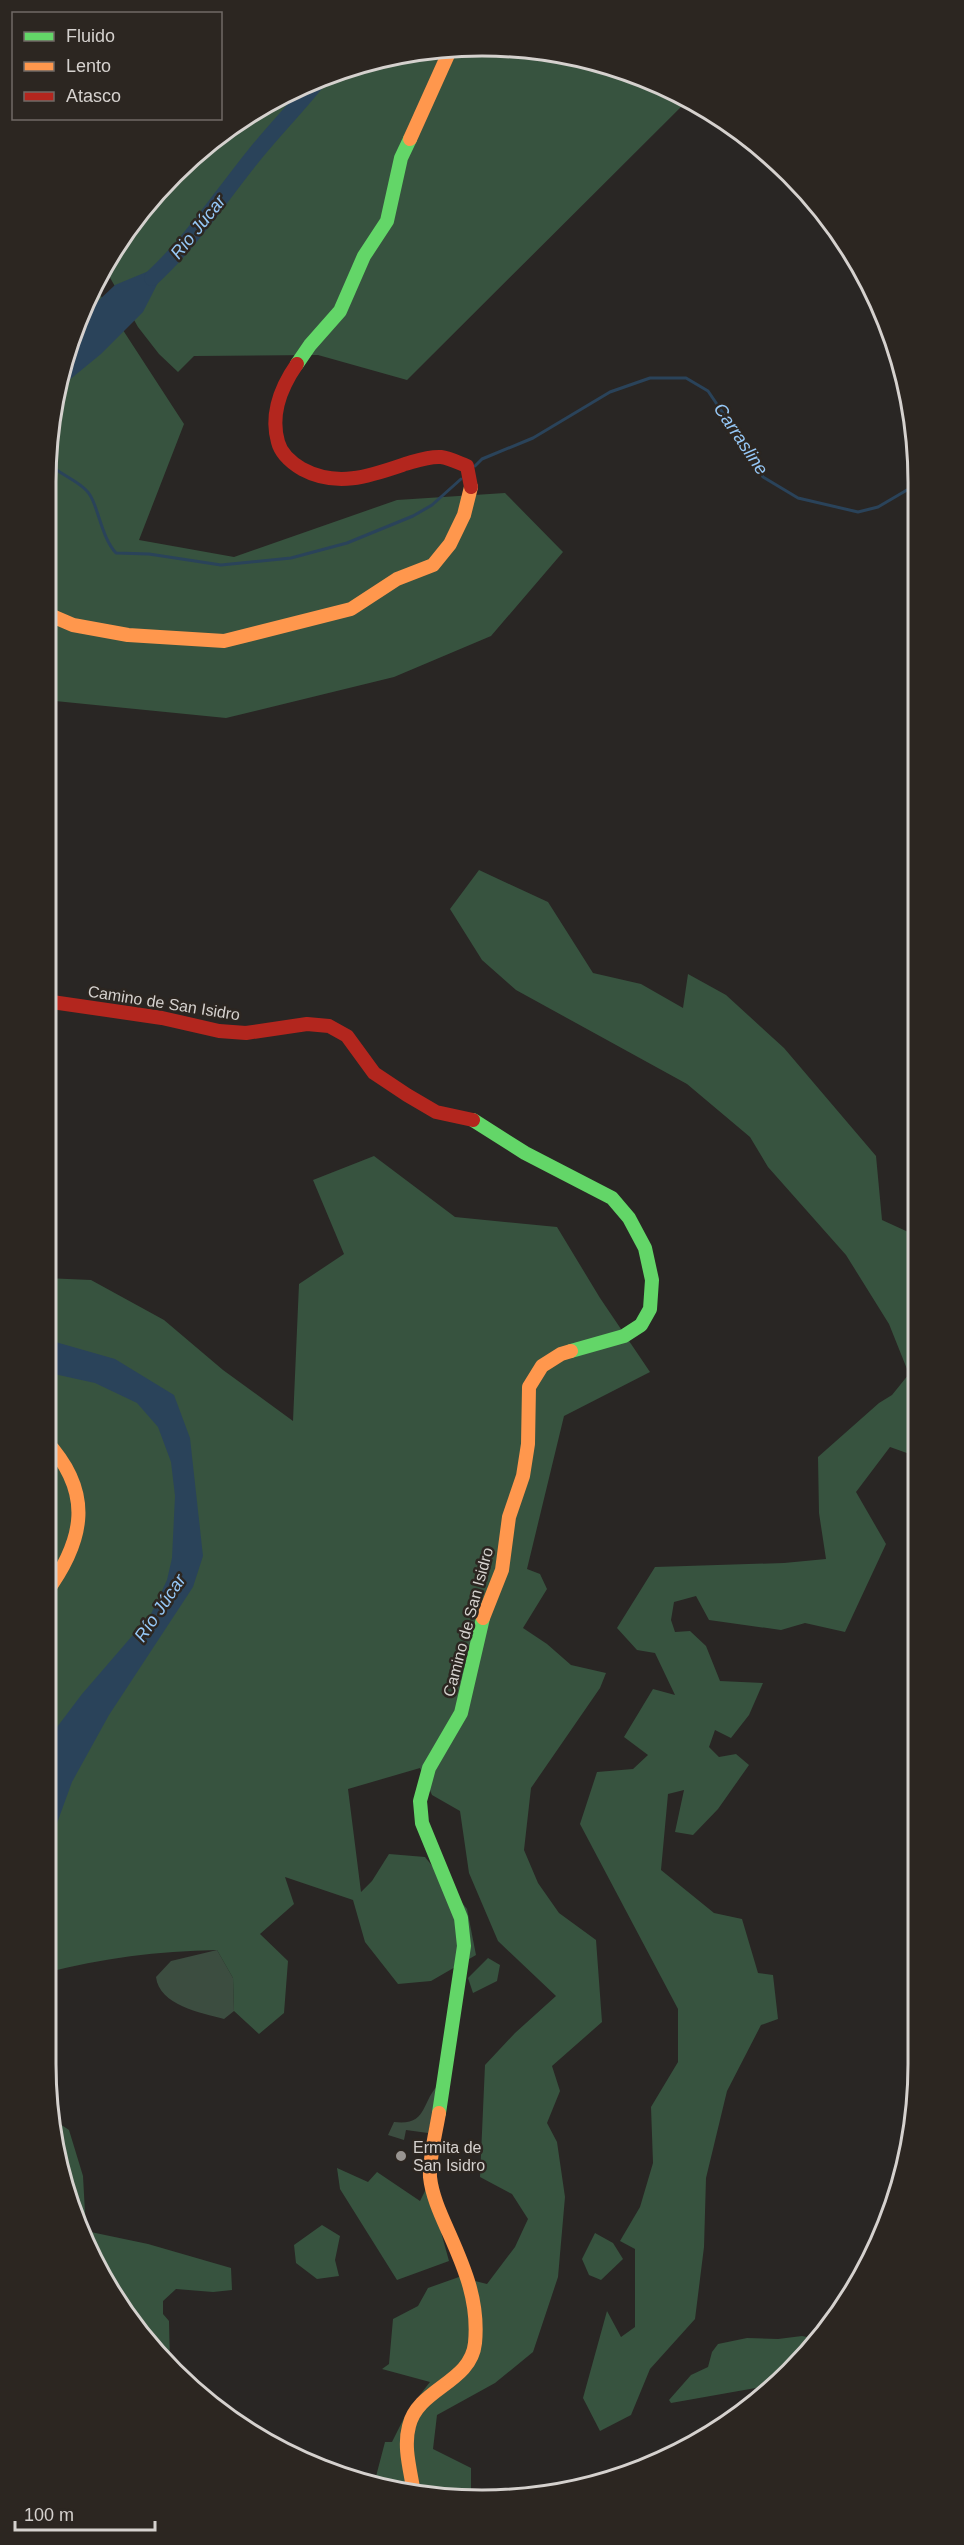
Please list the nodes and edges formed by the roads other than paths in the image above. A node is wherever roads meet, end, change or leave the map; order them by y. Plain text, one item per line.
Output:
1 (447, 57) edge
2 (56, 618) edge
3 (56, 1003) edge
4 (56, 1452) edge
5 (56, 1578) edge
6 (413, 2484) edge

1 - 2 street
3 - 6 street, Camino de San Isidro
4 - 5 street

